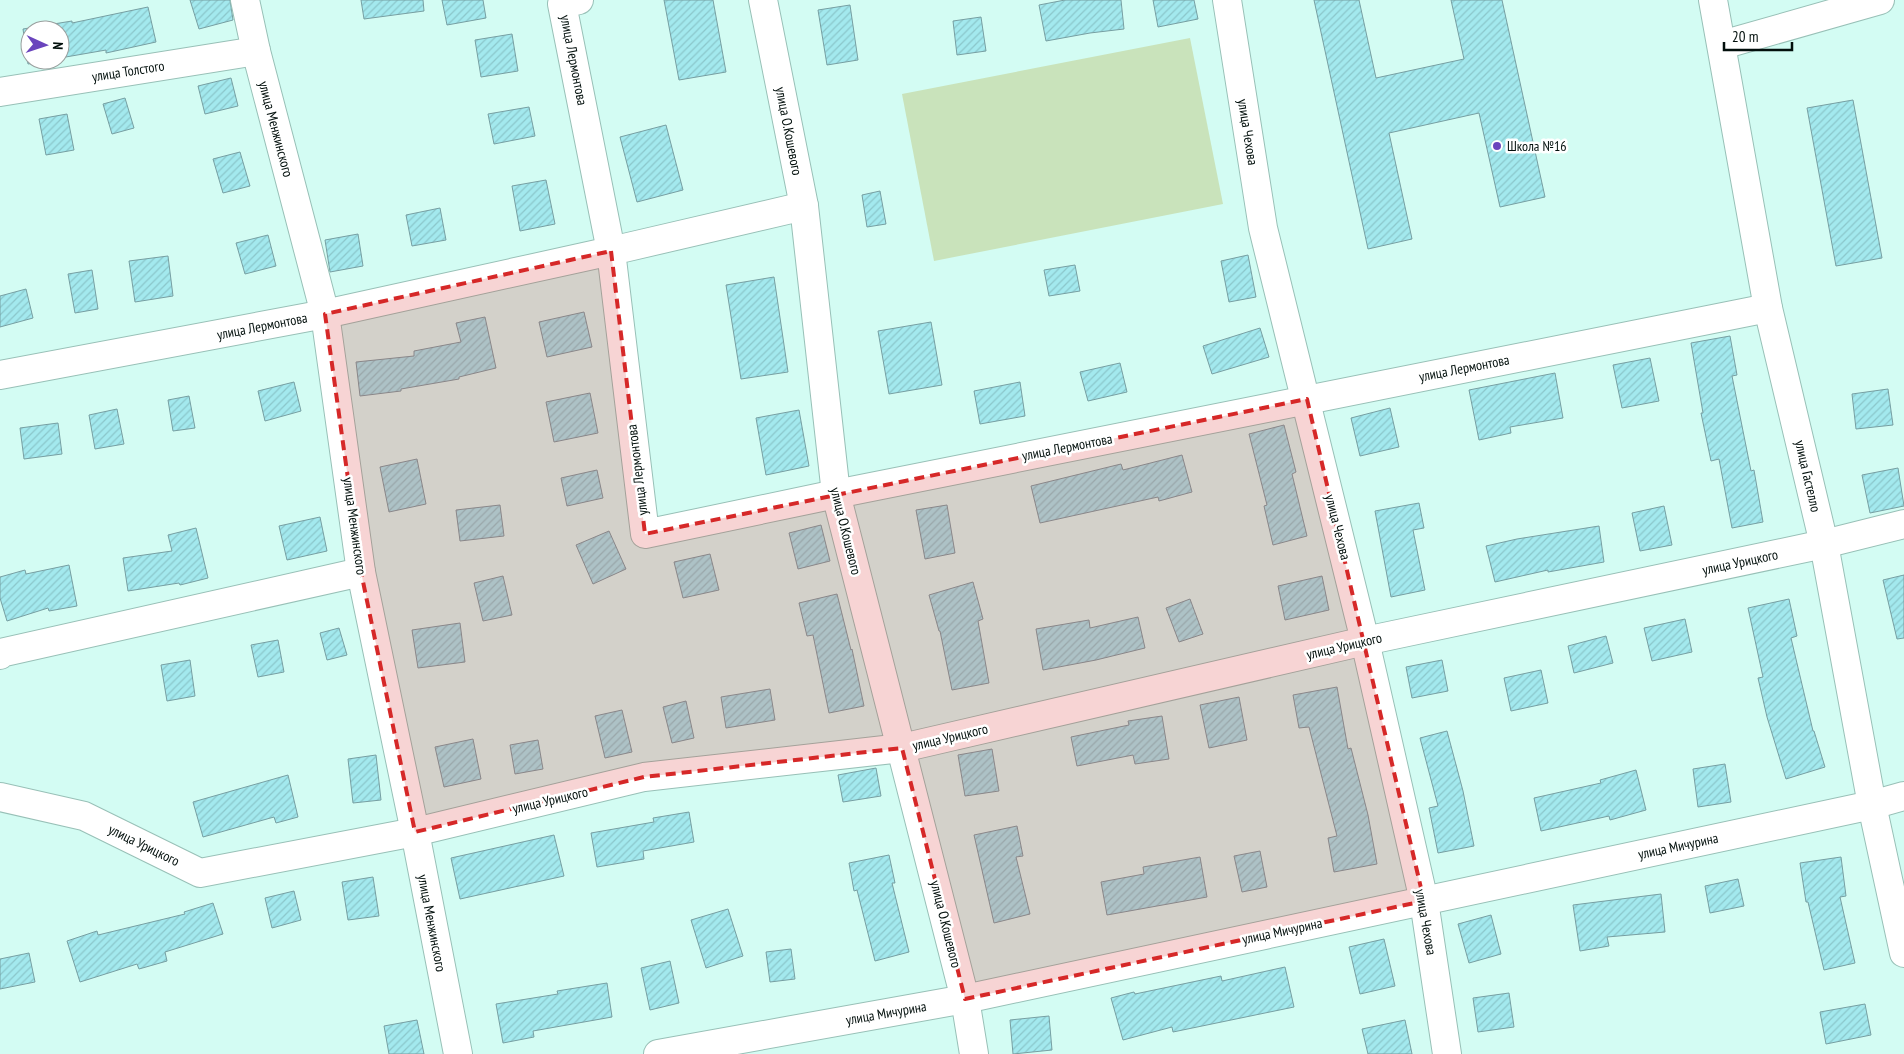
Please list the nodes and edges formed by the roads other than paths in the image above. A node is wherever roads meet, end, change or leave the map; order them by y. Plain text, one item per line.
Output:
1 (245, 0) edge
2 (579, 0) edge
3 (763, 0) edge
4 (1227, 0) edge
5 (1713, 0) edge
6 (1880, 0) edge
7 (1722, 45) junction
8 (256, 50) junction
9 (0, 92) edge
10 (804, 206) junction
11 (611, 251) junction
12 (1768, 308) junction
13 (325, 314) junction
14 (0, 375) edge
15 (1307, 399) junction
16 (836, 494) junction
17 (1904, 524) edge
18 (1824, 544) junction
19 (361, 572) junction
20 (1365, 641) junction
21 (0, 655) edge
22 (902, 748) junction
23 (1904, 796) edge
24 (0, 797) edge
25 (1872, 805) junction
26 (415, 832) junction
27 (1424, 901) junction
28 (1904, 953) edge
29 (965, 998) junction
30 (458, 1054) edge
31 (658, 1054) edge
32 (974, 1054) edge
33 (1447, 1054) edge

1 - 8 street, улица Менжинского
2 - 11 street, улица Лермонтова
3 - 10 street, улица О.Кошевого
4 - 15 street, улица Чехова
5 - 7 street, улица Гастелло
6 - 7 street
7 - 12 street, улица Гастелло
8 - 9 street, улица Толстого
8 - 13 street, улица Менжинского
10 - 11 street, улица Лермонтова
10 - 16 street, улица О.Кошевого
11 - 13 street, улица Лермонтова
11 - 16 street, улица Лермонтова
12 - 15 street, улица Лермонтова
12 - 18 street, улица Гастелло
13 - 14 street, улица Лермонтова
13 - 19 street, улица Менжинского
15 - 16 street, улица Лермонтова
15 - 20 street, улица Чехова
16 - 22 street, улица О.Кошевого
17 - 18 street, улица Урицкого
18 - 20 street, улица Урицкого
18 - 25 street, улица Гастелло
19 - 21 street
19 - 26 street, улица Менжинского
20 - 22 street, улица Урицкого
20 - 27 street, улица Чехова
22 - 26 street, улица Урицкого
22 - 29 street, улица О.Кошевого
23 - 25 street, улица Мичурина
24 - 26 street, улица Урицкого
25 - 27 street, улица Мичурина
25 - 28 street, улица Гастелло
26 - 30 street, улица Менжинского
27 - 29 street, улица Мичурина
27 - 33 street, улица Чехова
29 - 31 street, улица Мичурина
29 - 32 street, улица О.Кошевого

